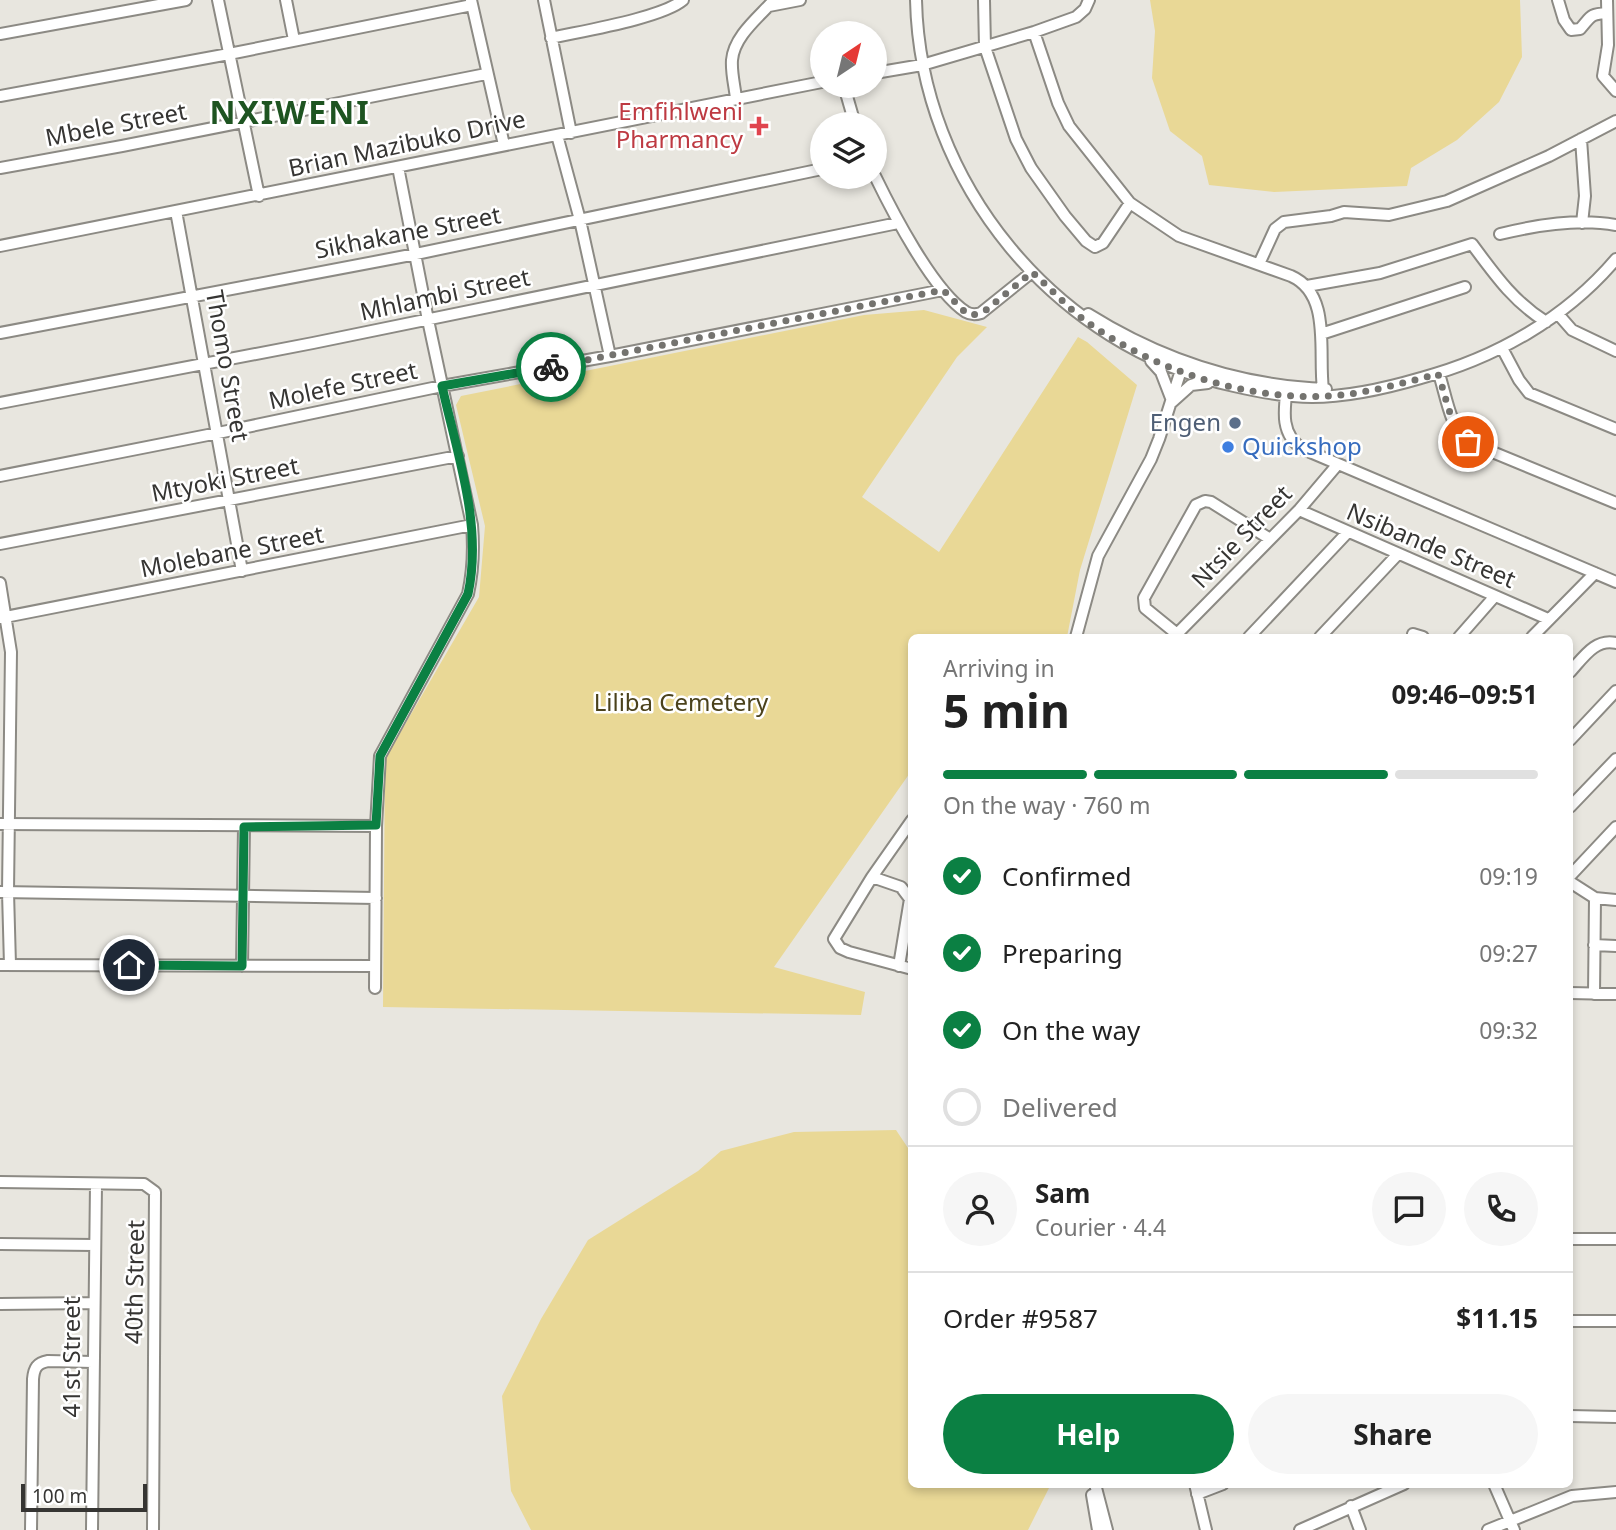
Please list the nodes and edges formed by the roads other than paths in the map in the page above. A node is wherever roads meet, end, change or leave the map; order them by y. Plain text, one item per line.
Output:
1 (186, 0) edge
2 (218, 0) edge
3 (286, 0) edge
4 (544, 0) edge
5 (683, 0) edge
6 (800, 0) edge
7 (916, 0) edge
8 (984, 0) edge
9 (1558, 0) edge
10 (1607, 0) edge
11 (1088, 2) edge
12 (471, 3) edge
13 (771, 3) edge
14 (1607, 13) junction
15 (1034, 32) junction
16 (0, 34) edge
17 (551, 38) junction
18 (294, 40) junction
19 (1612, 46) edge
20 (985, 47) junction
21 (229, 54) junction
22 (922, 65) junction
23 (887, 71) edge
24 (486, 74) junction
25 (810, 84) edge
26 (1616, 91) edge
27 (0, 96) edge
28 (736, 99) junction
29 (1616, 121) edge
30 (244, 122) junction
31 (571, 132) junction
32 (557, 135) junction
33 (1581, 139) junction
34 (504, 145) junction
35 (398, 167) junction
36 (0, 168) edge
37 (810, 172) edge
38 (881, 189) edge
39 (259, 195) junction
40 (1130, 203) junction
41 (176, 211) junction
42 (580, 220) junction
43 (898, 223) junction
44 (1582, 223) junction
45 (1616, 225) edge
46 (1500, 234) dead end
47 (0, 246) edge
48 (416, 254) junction
49 (1616, 258) edge
50 (1259, 264) junction
51 (1032, 272) junction
52 (1612, 272) edge
53 (595, 284) junction
54 (1307, 286) junction
55 (1465, 287) dead end
56 (943, 290) junction
57 (193, 296) junction
58 (1067, 303) junction
59 (1558, 314) junction
60 (428, 320) junction
61 (1546, 322) junction
62 (0, 333) edge
63 (1321, 334) junction
64 (1503, 348) junction
65 (1616, 351) edge
66 (610, 356) junction
67 (1145, 356) junction
68 (205, 365) junction
69 (1182, 367) junction
70 (1438, 374) junction
71 (1218, 383) junction
72 (442, 386) junction
73 (1323, 389) junction
74 (1362, 390) junction
75 (1287, 391) junction
76 (1170, 401) junction
77 (0, 403) edge
78 (1616, 429) edge
79 (218, 433) junction
80 (458, 456) junction
81 (1338, 464) junction
82 (0, 476) edge
83 (229, 501) junction
84 (1616, 503) edge
85 (1299, 510) junction
86 (472, 525) junction
87 (1347, 533) junction
88 (1269, 539) junction
89 (0, 544) edge
90 (1398, 554) junction
91 (242, 570) junction
92 (1595, 573) junction
93 (1616, 582) edge
94 (0, 583) edge
95 (1495, 596) junction
96 (3, 617) edge
97 (1548, 620) junction
98 (1077, 634) edge
99 (1175, 634) edge
100 (1177, 634) edge
101 (1253, 634) edge
102 (1323, 634) edge
103 (1462, 634) edge
104 (1535, 634) edge
105 (1616, 643) edge
106 (1573, 668) edge
107 (1616, 691) edge
108 (1573, 737) edge
109 (1616, 759) edge
110 (1573, 804) edge
111 (4, 824) edge
112 (376, 825) junction
113 (244, 827) junction
114 (908, 827) edge
115 (1616, 827) edge
116 (1573, 873) edge
117 (872, 877) junction
118 (1573, 884) edge
119 (4, 892) edge
120 (908, 896) edge
121 (243, 897) junction
122 (376, 898) junction
123 (1595, 898) junction
124 (1616, 900) edge
125 (908, 911) edge
126 (1594, 945) junction
127 (1616, 946) edge
128 (5, 965) edge
129 (242, 966) junction
130 (375, 966) junction
131 (899, 966) junction
132 (908, 968) edge
133 (375, 988) dead end
134 (1573, 993) edge
135 (1594, 994) junction
136 (1616, 994) edge
137 (0, 1182) edge
138 (96, 1184) junction
139 (1573, 1239) edge
140 (1616, 1239) edge
141 (0, 1244) edge
142 (94, 1245) junction
143 (93, 1303) junction
144 (0, 1304) edge
145 (1573, 1321) edge
146 (1616, 1321) edge
147 (93, 1362) junction
148 (1573, 1416) edge
149 (1616, 1417) edge
150 (1093, 1488) edge
151 (1094, 1488) edge
152 (1394, 1488) edge
153 (1496, 1488) edge
154 (1196, 1489) edge
155 (1616, 1492) edge
156 (1351, 1506) junction
157 (1511, 1525) edge
158 (31, 1530) edge
159 (92, 1530) edge
160 (153, 1530) edge
161 (1098, 1530) edge
162 (1107, 1530) edge
163 (1206, 1530) edge
164 (1300, 1530) edge
165 (1360, 1530) edge
166 (1488, 1530) edge

1 - 16 street
2 - 21 street
3 - 18 street
4 - 17 street
5 - 17 street
6 - 13 street
7 - 22 street
8 - 20 street
9 - 14 street
10 - 14 street
11 - 15 street
12 - 18 street
12 - 24 street
13 - 28 street
14 - 19 street
15 - 20 street
15 - 40 street
17 - 31 street
18 - 21 street
19 - 26 street
20 - 22 street
20 - 40 street
21 - 27 street
21 - 30 street
22 - 23 street
22 - 51 street
24 - 30 street, Mbele Street
24 - 34 street
25 - 28 street, Brian Mazibuko Drive
28 - 31 street, Brian Mazibuko Drive
29 - 33 street
30 - 36 street, Mbele Street
30 - 39 street
31 - 32 street, Brian Mazibuko Drive
32 - 34 street, Brian Mazibuko Drive
32 - 42 street
33 - 44 street
33 - 50 street
34 - 35 street, Brian Mazibuko Drive
35 - 39 street, Brian Mazibuko Drive
35 - 48 street
37 - 42 street, Sikhakane Street
38 - 43 street
39 - 41 street, Brian Mazibuko Drive
40 - 50 street
41 - 47 street, Brian Mazibuko Drive
41 - 57 street, Thomo Street
42 - 48 street, Sikhakane Street
42 - 53 street
43 - 53 street, Mhlambi Street
43 - 56 street
44 - 45 street
44 - 46 street
48 - 57 street, Sikhakane Street
48 - 60 street
49 - 52 street
50 - 54 street
51 - 56 street
51 - 58 street
52 - 59 street
53 - 60 street, Mhlambi Street
53 - 66 street
54 - 61 street
54 - 63 street
55 - 63 street
56 - 66 street, Molefe Street
57 - 62 street, Sikhakane Street
57 - 68 street, Thomo Street
58 - 67 street
58 - 69 street
59 - 61 street
59 - 65 street
60 - 68 street, Mhlambi Street
60 - 72 street
61 - 64 street
63 - 73 street
64 - 70 street
64 - 78 street
66 - 72 street, Molefe Street
67 - 69 street
67 - 76 street
68 - 77 street, Mhlambi Street
68 - 79 street, Thomo Street
69 - 71 street
69 - 75 street
69 - 76 street
70 - 74 street
70 - 84 street
71 - 75 street
71 - 76 street
72 - 79 street, Molefe Street
72 - 80 street
73 - 74 street
73 - 75 street
74 - 75 street
75 - 81 street
76 - 98 street
79 - 82 street, Molefe Street
79 - 83 street, Thomo Street
80 - 83 street, Mtyoki Street
80 - 86 street
81 - 85 street, Ntsie Street
81 - 92 street
83 - 89 street, Mtyoki Street
83 - 91 street, Thomo Street
85 - 87 street, Nsibande Street
85 - 88 street, Ntsie Street
86 - 91 street, Molebane Street
86 - 112 street
87 - 90 street, Nsibande Street
87 - 101 street
88 - 99 street
88 - 100 street, Ntsie Street
90 - 95 street, Nsibande Street
90 - 102 street
91 - 96 street, Molebane Street
92 - 93 street
92 - 97 street
94 - 96 street
95 - 97 street, Nsibande Street
95 - 103 street
96 - 111 street
97 - 104 street
105 - 106 street
107 - 108 street
109 - 110 street
111 - 113 street
111 - 119 street
112 - 113 street
112 - 122 street
113 - 121 street
114 - 117 street
115 - 116 street
117 - 120 street
117 - 131 street
118 - 123 street
119 - 121 street
119 - 128 street
121 - 122 street
121 - 129 street
122 - 130 street
123 - 124 street
123 - 126 street
125 - 131 street
126 - 127 street
126 - 135 street
128 - 129 street
129 - 130 street
130 - 133 street
131 - 132 street
134 - 135 street
135 - 136 street
137 - 138 street, 40th Street
138 - 142 street, 41st Street
138 - 160 street, 40th Street
139 - 140 street
141 - 142 street
142 - 143 street, 41st Street
143 - 144 street
143 - 147 street, 41st Street
145 - 146 street
147 - 158 street
147 - 159 street, 41st Street
148 - 149 street
150 - 161 street
151 - 162 street
152 - 156 street
153 - 157 street
154 - 163 street
155 - 157 street
156 - 164 street
156 - 165 street
157 - 166 street

